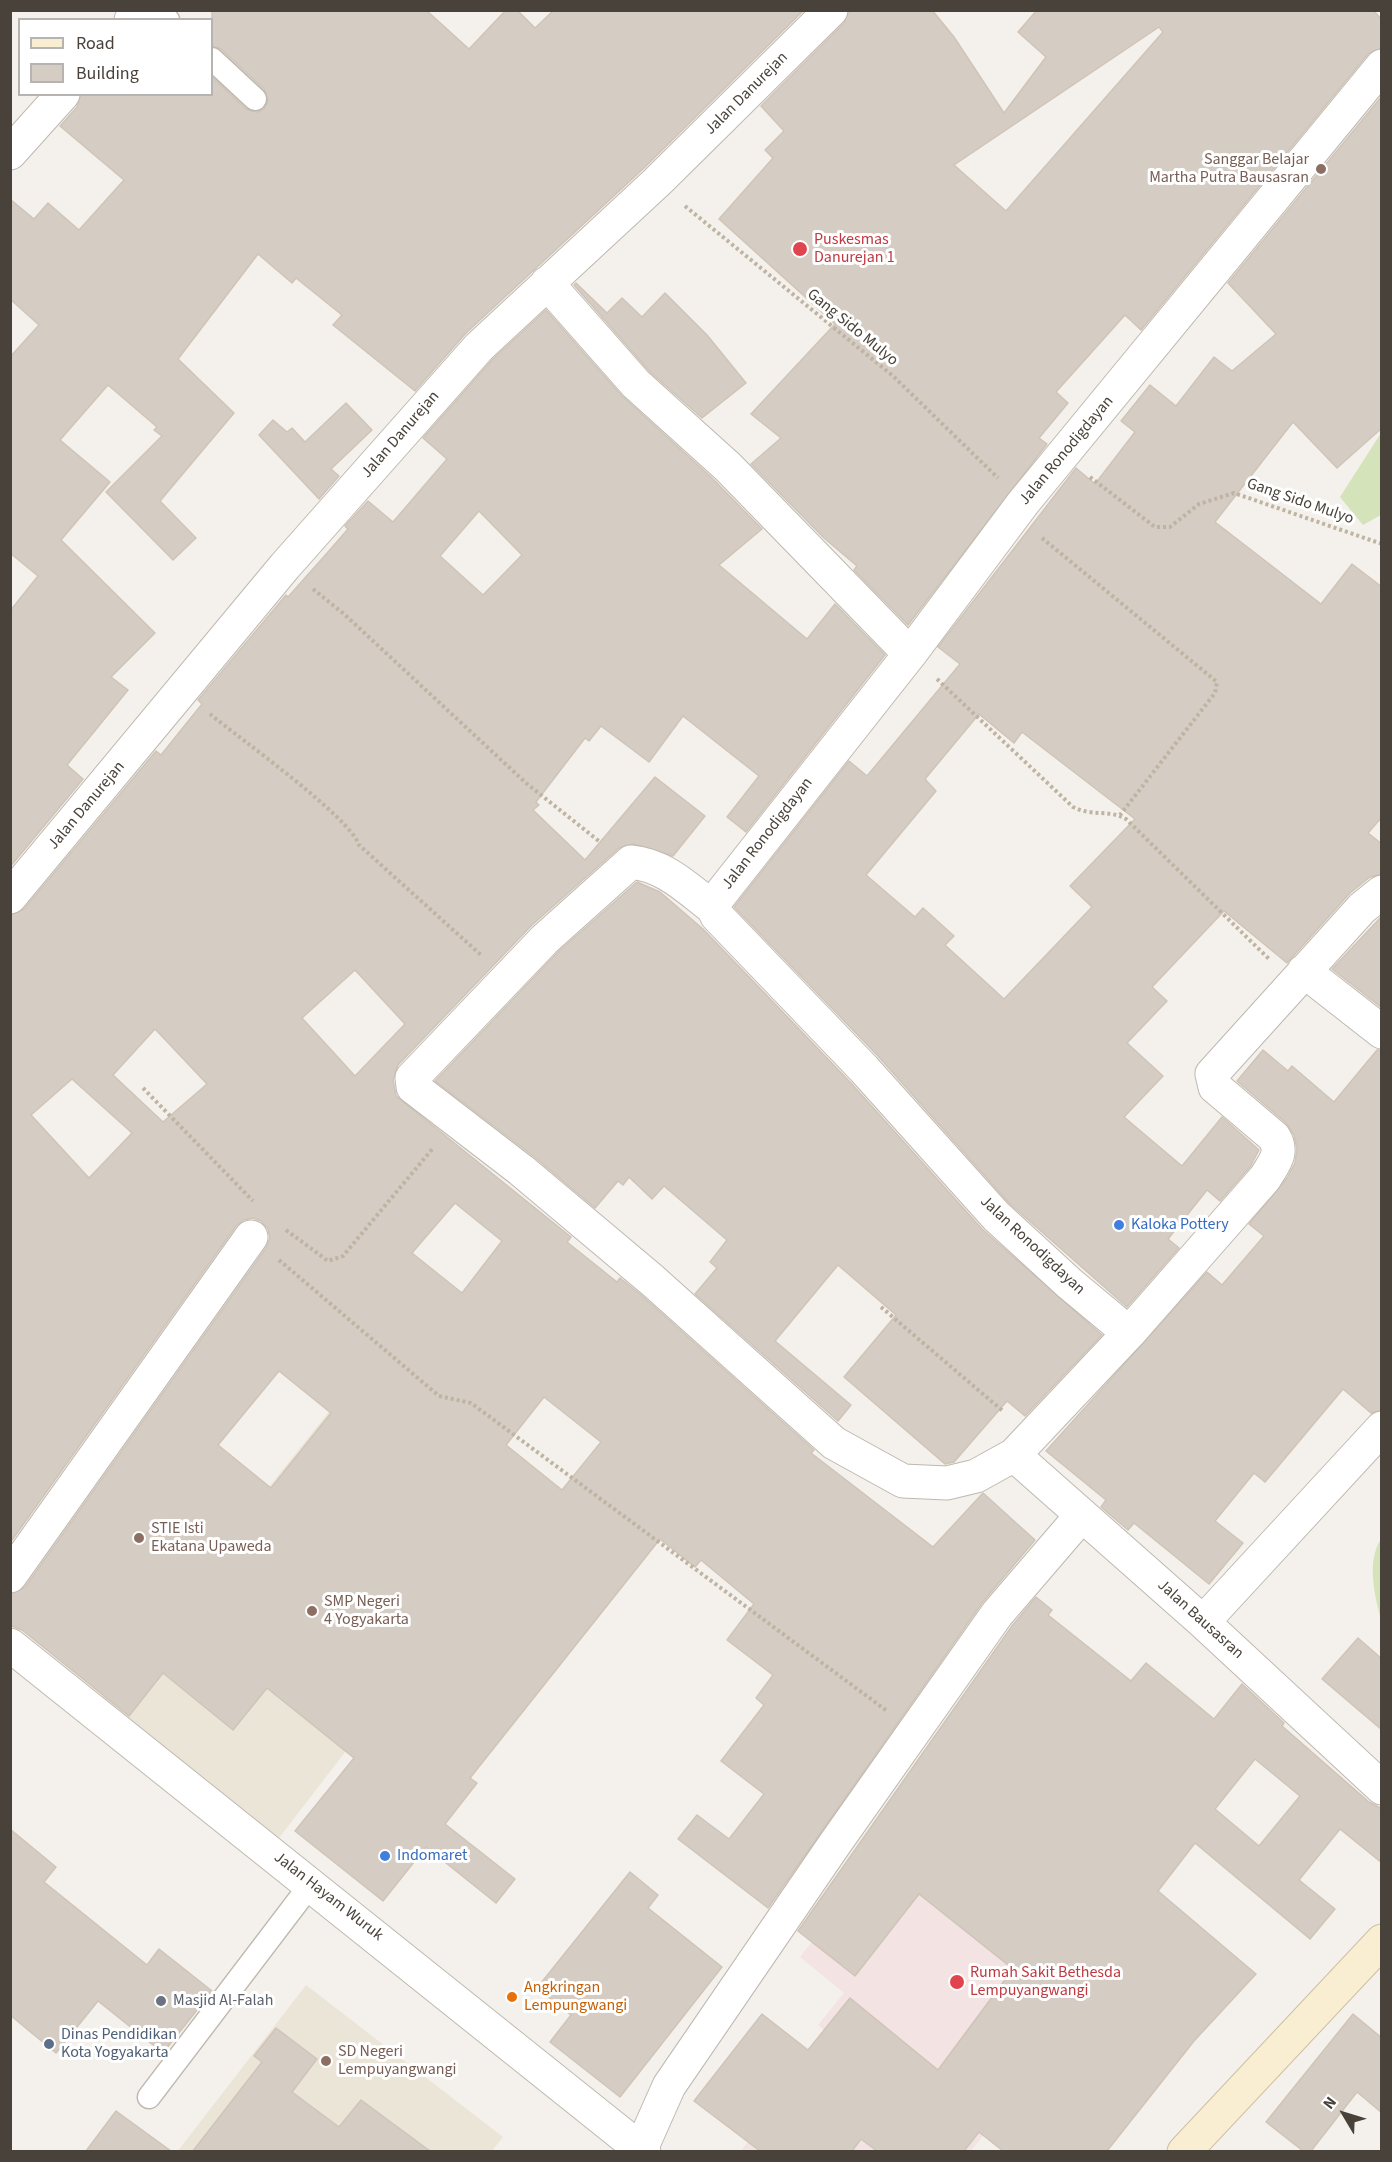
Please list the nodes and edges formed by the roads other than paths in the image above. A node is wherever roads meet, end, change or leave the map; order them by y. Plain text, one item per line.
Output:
1 (831, 10) edge
2 (213, 60) edge
3 (1382, 66) edge
4 (61, 96) edge
5 (255, 99) dead end
6 (10, 153) edge
7 (547, 283) junction
8 (910, 654) junction
9 (1382, 892) edge
10 (10, 897) edge
11 (713, 908) junction
12 (1299, 977) junction
13 (1382, 1032) edge
14 (259, 1226) road end
15 (1130, 1333) junction
16 (1382, 1428) edge
17 (1024, 1446) junction
18 (1082, 1515) junction
19 (10, 1576) edge
20 (1203, 1622) junction
21 (10, 1645) edge
22 (1382, 1788) edge
23 (311, 1884) junction
24 (1382, 1941) edge
25 (149, 2097) dead end
26 (642, 2150) edge
27 (1184, 2151) edge

1 - 7 street, Jalan Danurejan
2 - 5 lane
3 - 8 street, Jalan Ronodigdayan
4 - 6 street
7 - 8 street
7 - 10 street, Jalan Danurejan
8 - 11 street, Jalan Ronodigdayan
9 - 12 street
11 - 15 street, Jalan Ronodigdayan
11 - 17 street
12 - 13 street
12 - 15 street
14 - 19 street
15 - 17 street
16 - 20 street
17 - 18 street, Jalan Bausasran
18 - 20 street, Jalan Bausasran
18 - 26 street
20 - 22 street, Jalan Bausasran
21 - 23 street, Jalan Hayam Wuruk
23 - 25 lane
23 - 26 street, Jalan Hayam Wuruk
24 - 27 main road

